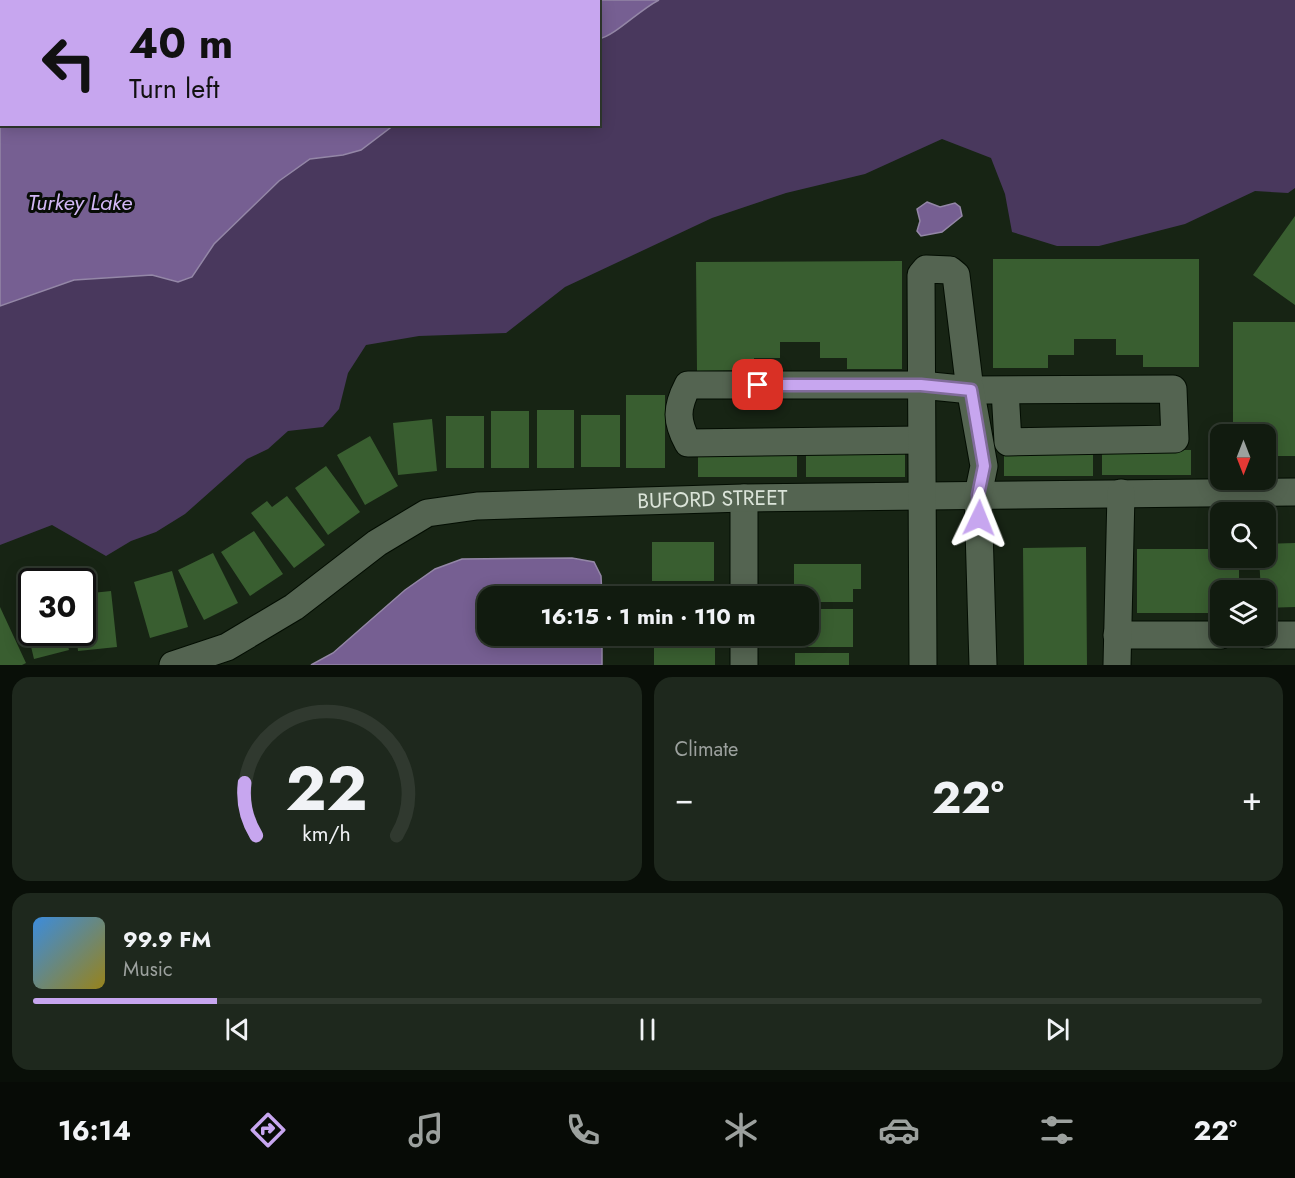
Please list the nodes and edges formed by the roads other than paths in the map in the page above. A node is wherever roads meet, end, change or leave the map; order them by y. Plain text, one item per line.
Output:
1 (921, 385) junction
2 (971, 390) junction
3 (1005, 390) junction
4 (921, 440) junction
5 (1295, 492) edge
6 (1121, 493) junction
7 (978, 495) junction
8 (921, 496) junction
9 (744, 498) junction
10 (744, 586) edge
11 (1117, 635) junction
12 (1210, 635) edge
13 (1276, 635) edge
14 (1295, 635) edge
15 (744, 646) edge
16 (173, 665) edge
17 (744, 665) edge
18 (923, 665) edge
19 (983, 665) edge
20 (1117, 665) edge

1 - 2 street
1 - 2 street
1 - 4 street
1 - 4 street
2 - 3 street
2 - 7 street
3 - 3 street
4 - 8 street
5 - 6 street, BUFORD STREET
6 - 7 street, BUFORD STREET
6 - 11 street
7 - 8 street, BUFORD STREET
7 - 19 street
8 - 9 street, BUFORD STREET
8 - 18 street
9 - 10 street
9 - 16 street, BUFORD STREET
11 - 12 street
11 - 20 street
13 - 14 street
15 - 17 street

